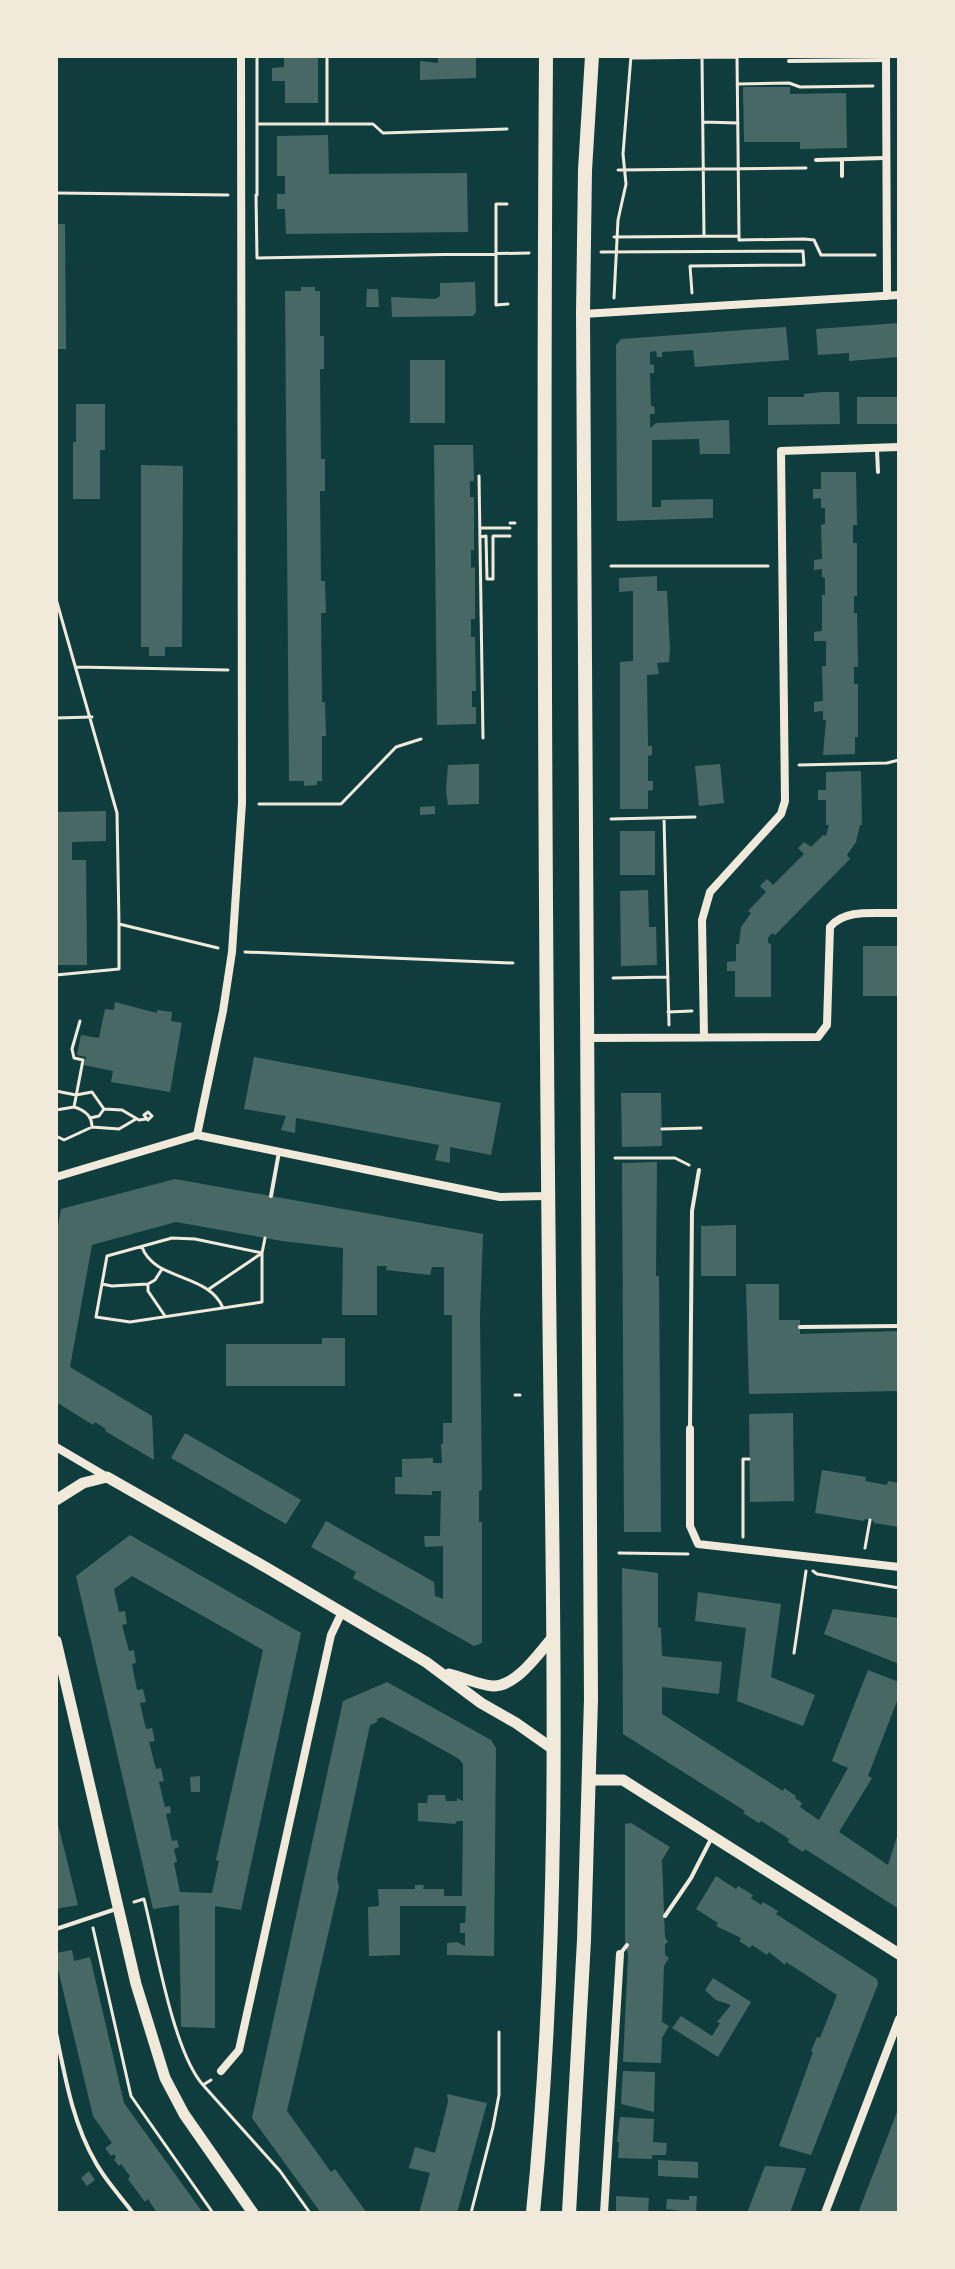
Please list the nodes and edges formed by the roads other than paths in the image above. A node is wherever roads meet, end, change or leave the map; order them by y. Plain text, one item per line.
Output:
1 (241, 56) edge
2 (546, 56) edge
3 (592, 56) edge
4 (886, 58) edge
5 (789, 61) dead end
6 (886, 158) junction
7 (816, 160) dead end
8 (842, 160) junction
9 (842, 176) dead end
10 (899, 295) edge
11 (887, 296) junction
12 (583, 314) junction
13 (899, 447) edge
14 (877, 448) junction
15 (878, 472) dead end
16 (899, 913) edge
17 (704, 1037) junction
18 (588, 1038) junction
19 (197, 1135) junction
20 (279, 1152) junction
21 (699, 1170) road end
22 (56, 1177) edge
23 (271, 1196) dead end
24 (548, 1196) junction
25 (899, 1326) edge
26 (800, 1327) dead end
27 (690, 1429) joint
28 (56, 1447) edge
29 (107, 1477) junction
30 (56, 1500) edge
31 (899, 1567) edge
32 (342, 1612) junction
33 (552, 1638) junction
34 (56, 1641) edge
35 (440, 1671) junction
36 (553, 1749) junction
37 (589, 1780) junction
38 (712, 1837) junction
39 (118, 1909) junction
40 (665, 1916) dead end
41 (56, 1929) edge
42 (627, 1945) dead end
43 (620, 1954) joint
44 (899, 1954) edge
45 (899, 2019) edge
46 (56, 2033) edge
47 (221, 2071) road end
48 (133, 2213) edge
49 (253, 2213) edge
50 (533, 2213) edge
51 (569, 2213) edge
52 (604, 2213) edge
53 (825, 2213) edge

1 - 19 street
2 - 24 main road
3 - 12 main road
4 - 5 lane
4 - 6 street
6 - 8 lane
6 - 11 street
7 - 8 lane
8 - 9 lane
10 - 11 street
11 - 12 street
12 - 18 main road
13 - 14 street
14 - 15 lane
14 - 17 street
16 - 17 street
17 - 18 street
18 - 37 main road
19 - 20 street
19 - 22 street
20 - 23 lane
20 - 24 street
21 - 27 lane
24 - 33 main road
25 - 26 lane
27 - 31 street
28 - 29 street
29 - 30 street
29 - 32 street
32 - 35 street
32 - 47 street
33 - 35 street
33 - 36 main road
34 - 39 street
35 - 36 street
36 - 50 main road
37 - 38 street
37 - 51 main road
38 - 40 lane
38 - 44 street
39 - 41 lane
39 - 49 street
42 - 43 lane
43 - 52 street
45 - 53 street
46 - 48 lane

